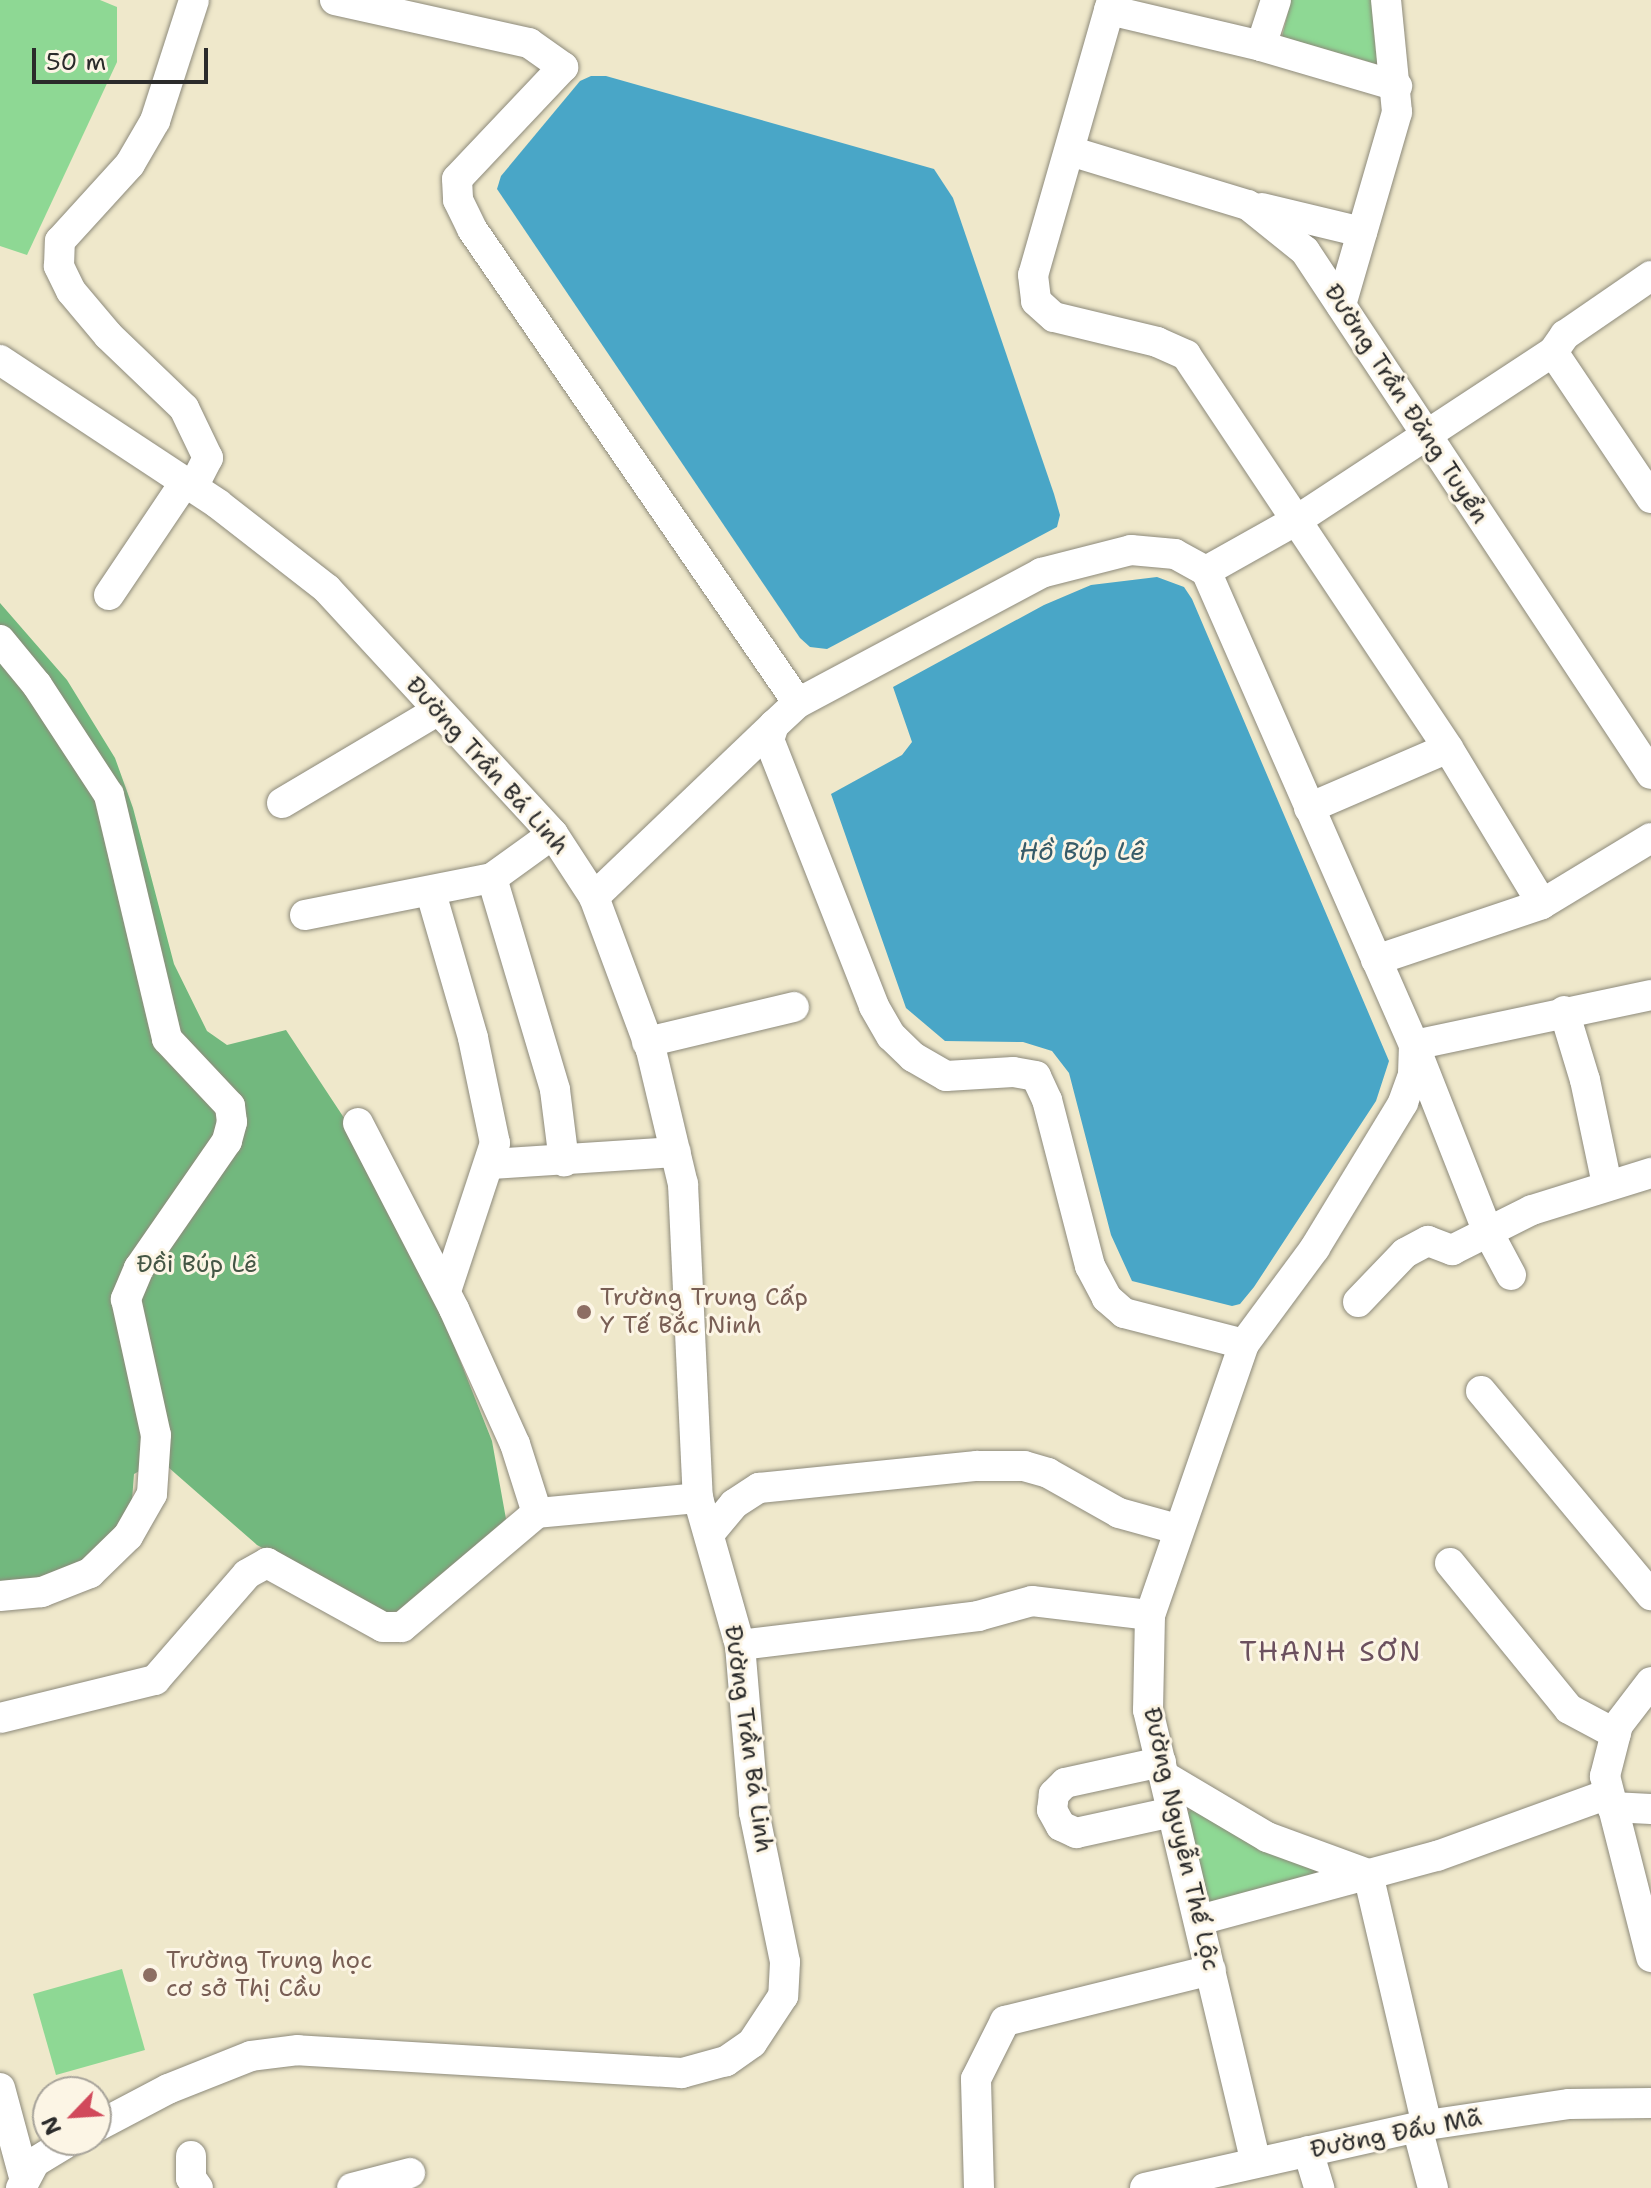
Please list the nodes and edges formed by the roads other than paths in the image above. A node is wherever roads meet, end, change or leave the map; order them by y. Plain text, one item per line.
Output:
1 (194, 0) edge
2 (335, 0) edge
3 (1276, 0) edge
4 (1386, 0) edge
5 (1110, 5) edge
6 (1261, 46) junction
7 (1397, 86) junction
8 (1070, 151) junction
9 (1248, 205) junction
10 (1362, 232) junction
11 (1651, 276) edge
12 (1341, 305) junction
13 (1553, 352) junction
14 (0, 360) edge
15 (1424, 434) junction
16 (189, 485) junction
17 (1651, 498) edge
18 (1297, 520) junction
19 (1206, 571) junction
20 (109, 595) dead end
21 (0, 640) edge
22 (798, 703) junction
23 (437, 711) junction
24 (774, 725) junction
25 (1448, 748) junction
26 (1651, 774) edge
27 (282, 803) dead end
28 (1309, 808) junction
29 (553, 834) junction
30 (1651, 838) edge
31 (492, 878) junction
32 (431, 893) junction
33 (594, 897) junction
34 (1542, 904) junction
35 (305, 915) dead end
36 (1376, 960) junction
37 (1651, 995) edge
38 (794, 1007) dead end
39 (1564, 1011) junction
40 (647, 1042) junction
41 (1414, 1045) junction
42 (358, 1123) dead end
43 (676, 1152) junction
44 (564, 1161) junction
45 (491, 1164) junction
46 (1651, 1173) edge
47 (1607, 1184) junction
48 (1487, 1230) junction
49 (1511, 1275) dead end
50 (446, 1291) junction
51 (1358, 1302) dead end
52 (1244, 1344) junction
53 (1481, 1391) dead end
54 (698, 1498) junction
55 (537, 1513) junction
56 (1177, 1529) junction
57 (709, 1534) junction
58 (1450, 1563) dead end
59 (1651, 1595) edge
60 (0, 1596) edge
61 (1150, 1615) junction
62 (740, 1645) junction
63 (1651, 1682) edge
64 (0, 1718) edge
65 (1616, 1734) junction
66 (1162, 1769) junction
67 (1610, 1800) junction
68 (1651, 1809) edge
69 (1172, 1812) junction
70 (1368, 1874) junction
71 (1199, 1920) junction
72 (1651, 1953) edge
73 (1211, 1970) junction
74 (0, 2088) edge
75 (1651, 2103) edge
76 (112, 2119) edge
77 (1422, 2126) junction
78 (1308, 2151) junction
79 (43, 2156) edge
80 (191, 2156) dead end
81 (1245, 2172) edge
82 (410, 2173) dead end
83 (22, 2183) edge
84 (198, 2188) edge
85 (352, 2188) edge
86 (979, 2188) edge
87 (1145, 2188) edge
88 (1319, 2188) edge
89 (1433, 2188) edge

1 - 16 street
2 - 22 street
3 - 6 street
4 - 7 street
5 - 6 street
5 - 8 street
6 - 7 street
7 - 10 street
8 - 9 street, Đường Trần Đăng Tuyển
8 - 18 street
9 - 10 street
9 - 12 street, Đường Trần Đăng Tuyển
10 - 12 street
11 - 13 street
12 - 15 street, Đường Trần Đăng Tuyển
13 - 15 street
13 - 17 street
14 - 16 street, Đường Trần Bá Linh
15 - 18 street
15 - 26 street, Đường Trần Đăng Tuyển
16 - 20 street
16 - 23 street, Đường Trần Bá Linh
18 - 19 street
18 - 25 street
19 - 22 street
19 - 28 street
21 - 60 street
22 - 24 street
23 - 27 street
23 - 29 street, Đường Trần Bá Linh
24 - 33 street
24 - 52 street
25 - 28 street
25 - 34 street
28 - 36 street
29 - 31 street
29 - 33 street, Đường Trần Bá Linh
30 - 34 street
31 - 32 street
31 - 44 street
32 - 35 street
32 - 45 street
33 - 40 street, Đường Trần Bá Linh
34 - 36 street
36 - 41 street
37 - 39 street
38 - 40 street
39 - 41 street
39 - 47 street
40 - 43 street, Đường Trần Bá Linh
41 - 48 street
41 - 52 street, Đường Nguyễn Thế Lộc
42 - 50 street
43 - 44 street
43 - 54 street, Đường Trần Bá Linh
44 - 45 street
45 - 50 street
46 - 47 street
47 - 48 street
48 - 49 street
48 - 51 street
50 - 55 street
52 - 56 street, Đường Nguyễn Thế Lộc
53 - 59 street
54 - 55 street
54 - 57 street, Đường Trần Bá Linh
55 - 64 street
56 - 57 street
56 - 61 street, Đường Nguyễn Thế Lộc
57 - 62 street, Đường Trần Bá Linh
58 - 65 street
61 - 62 street
61 - 66 street, Đường Nguyễn Thế Lộc
62 - 76 street, Đường Trần Bá Linh
63 - 65 street
65 - 67 street
66 - 69 street, Đường Nguyễn Thế Lộc
66 - 69 street
66 - 70 street
67 - 68 street
67 - 70 street
67 - 72 street
69 - 71 street, Đường Nguyễn Thế Lộc
70 - 71 street
70 - 77 street
71 - 73 street, Đường Nguyễn Thế Lộc
73 - 81 street, Đường Nguyễn Thế Lộc
73 - 86 street
74 - 83 street
75 - 77 street, Đường Đấu Mã
77 - 78 street, Đường Đấu Mã
77 - 89 street
78 - 81 street, Đường Đấu Mã
78 - 88 street
79 - 83 street
80 - 84 street
81 - 87 street, Đường Đấu Mã
82 - 85 street

